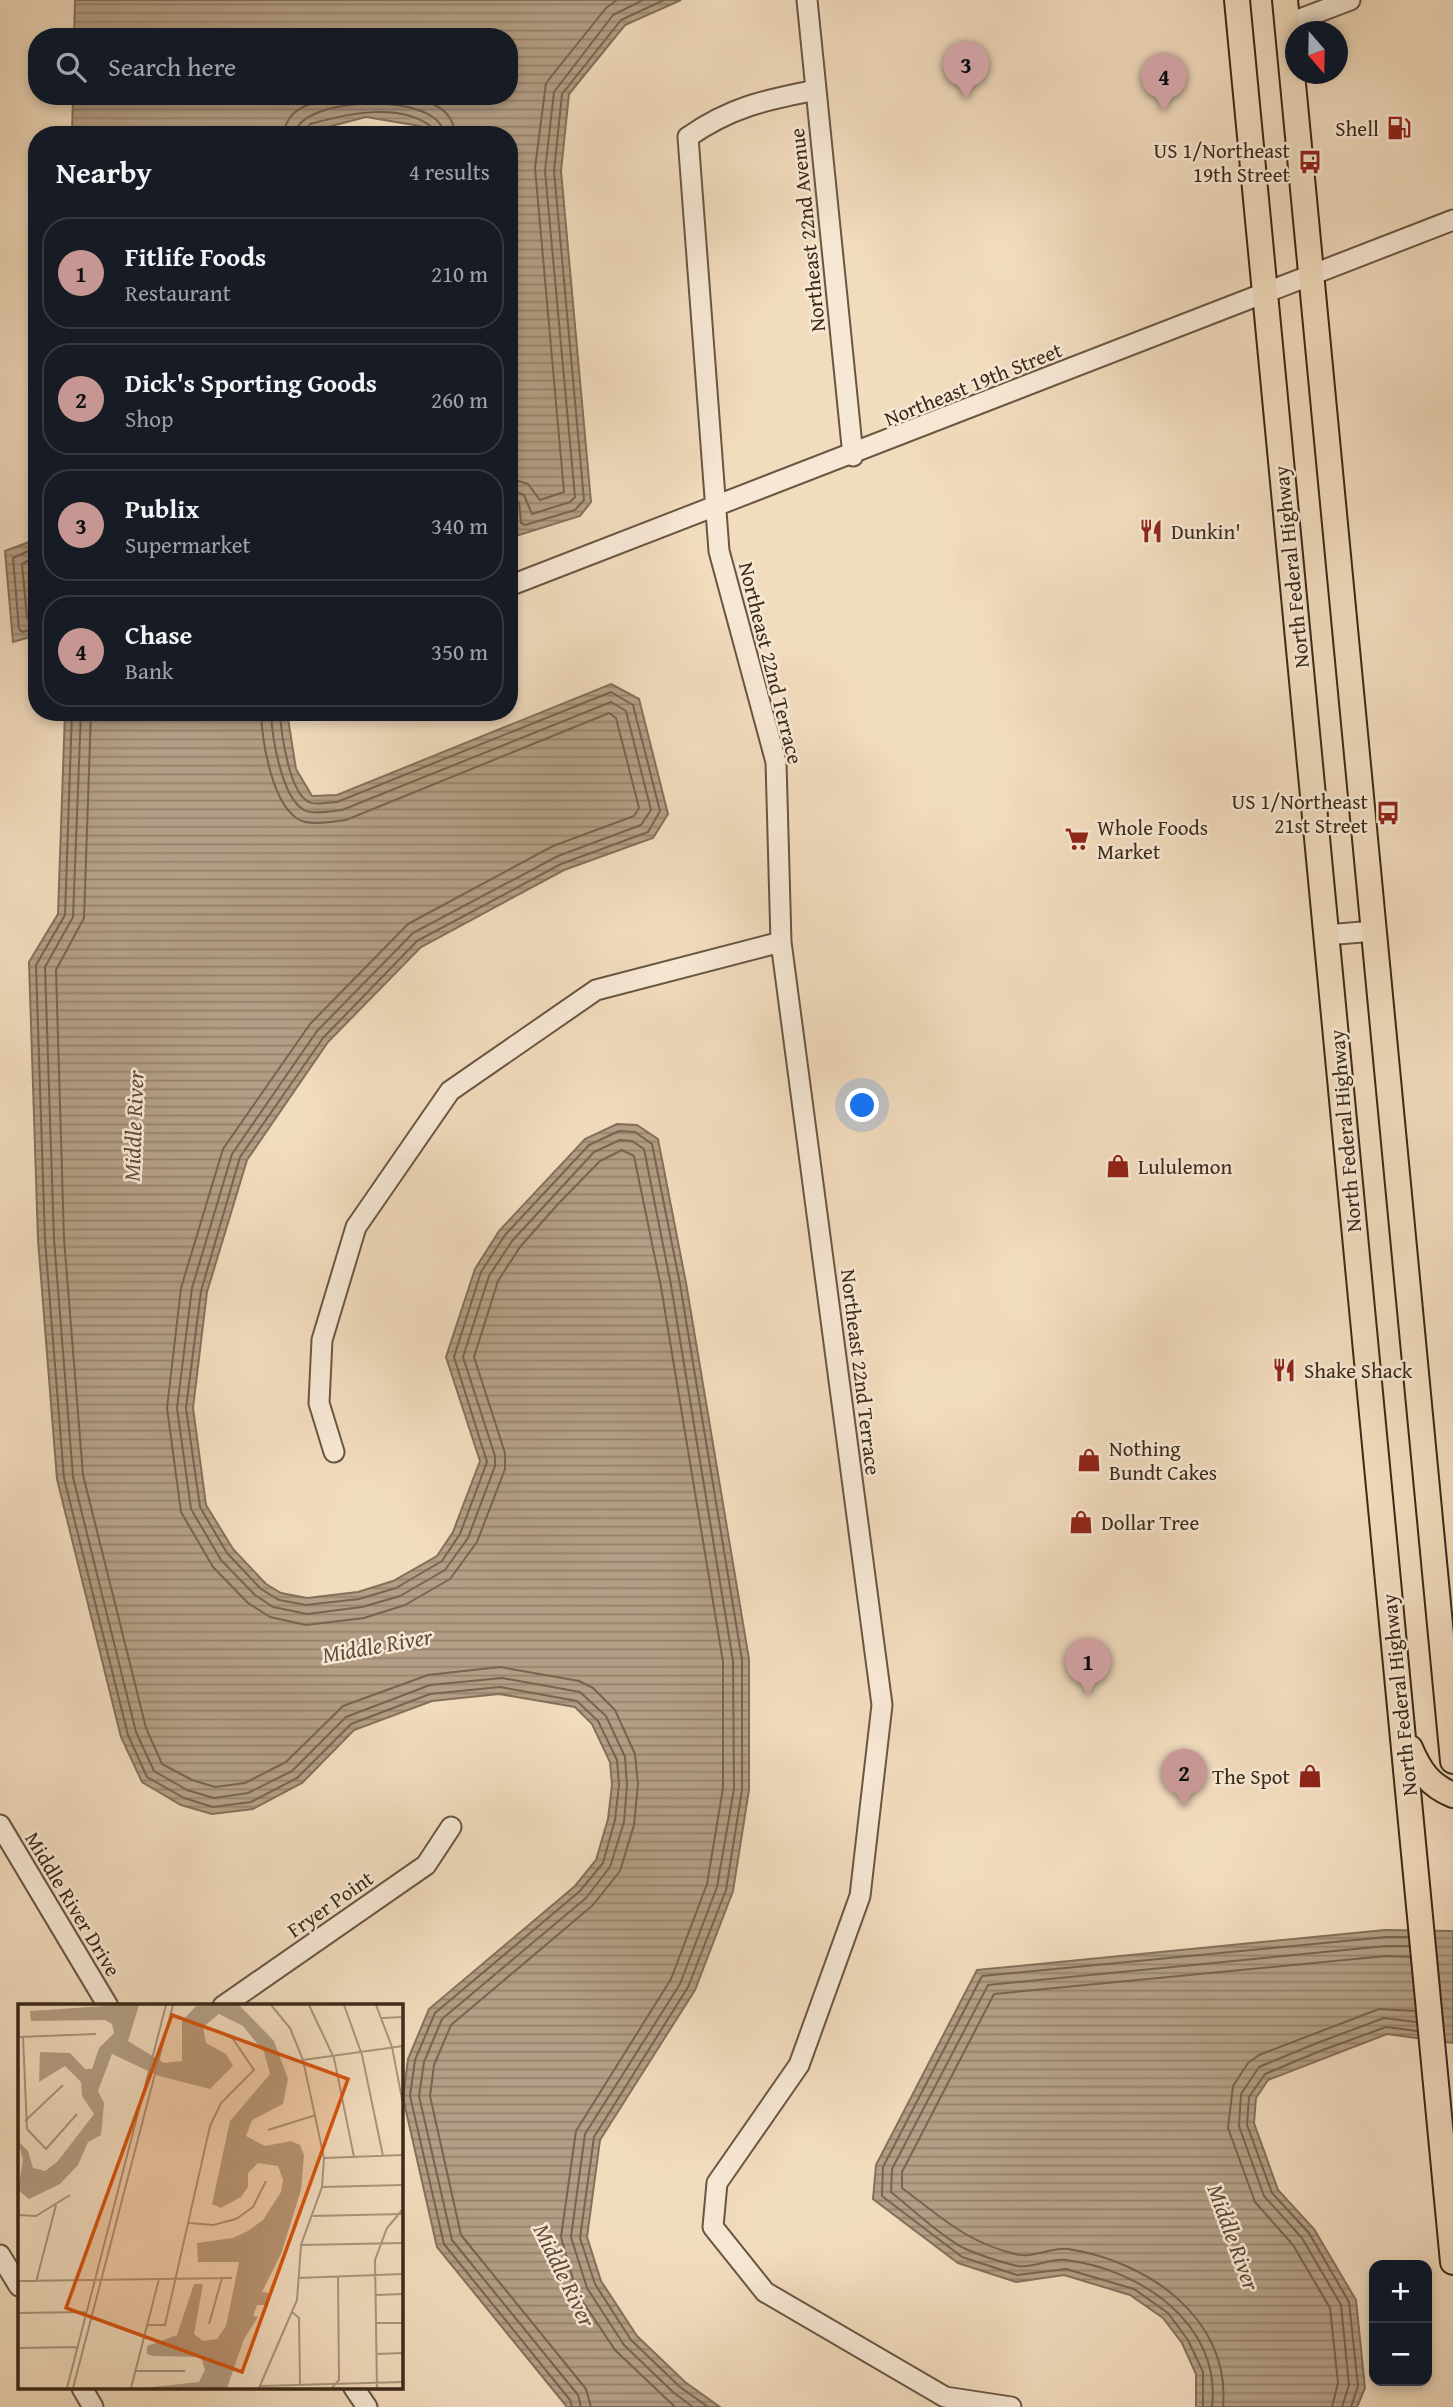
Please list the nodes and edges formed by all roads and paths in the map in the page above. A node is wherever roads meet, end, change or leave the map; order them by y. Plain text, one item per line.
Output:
1 (807, 0) edge
2 (1237, 0) edge
3 (1350, 0) edge
4 (1286, 12) edge
5 (816, 90) junction
6 (1453, 220) edge
7 (1311, 275) junction
8 (1265, 292) junction
9 (853, 456) junction
10 (716, 508) junction
11 (518, 583) edge
12 (1374, 931) junction
13 (1326, 935) junction
14 (781, 942) junction
15 (334, 1452) dead end
16 (1403, 1731) junction
17 (1453, 1761) edge
18 (1453, 1796) edge
19 (0, 1825) edge
20 (452, 1827) dead end
21 (107, 2004) edge
22 (226, 2004) edge
23 (1450, 2195) edge
24 (0, 2255) edge
25 (1453, 2262) edge
26 (18, 2284) edge
27 (83, 2390) edge
28 (355, 2390) edge
29 (93, 2407) edge
30 (367, 2407) edge
31 (1011, 2407) edge

1 - 5 street, Northeast 22nd Avenue
2 - 8 main road, North Federal Highway
3 - 4 street
4 - 7 main road
5 - 9 street, Northeast 22nd Avenue
5 - 10 street, Northeast 22nd Terrace
6 - 7 street, Northeast 19th Street
7 - 8 street, Northeast 19th Street
7 - 12 main road
8 - 9 street, Northeast 19th Street
8 - 13 main road, North Federal Highway
9 - 10 street, Northeast 19th Street
10 - 11 street, Northeast 19th Street
10 - 14 street, Northeast 22nd Terrace
12 - 13 street
12 - 17 main road
13 - 16 main road, North Federal Highway
14 - 15 street
14 - 31 street, Northeast 22nd Terrace
16 - 18 main road
16 - 23 main road, North Federal Highway
19 - 21 street, Middle River Drive
20 - 22 street, Fryer Point
23 - 25 main road, North Federal Highway
24 - 26 street
27 - 29 street
28 - 30 street

